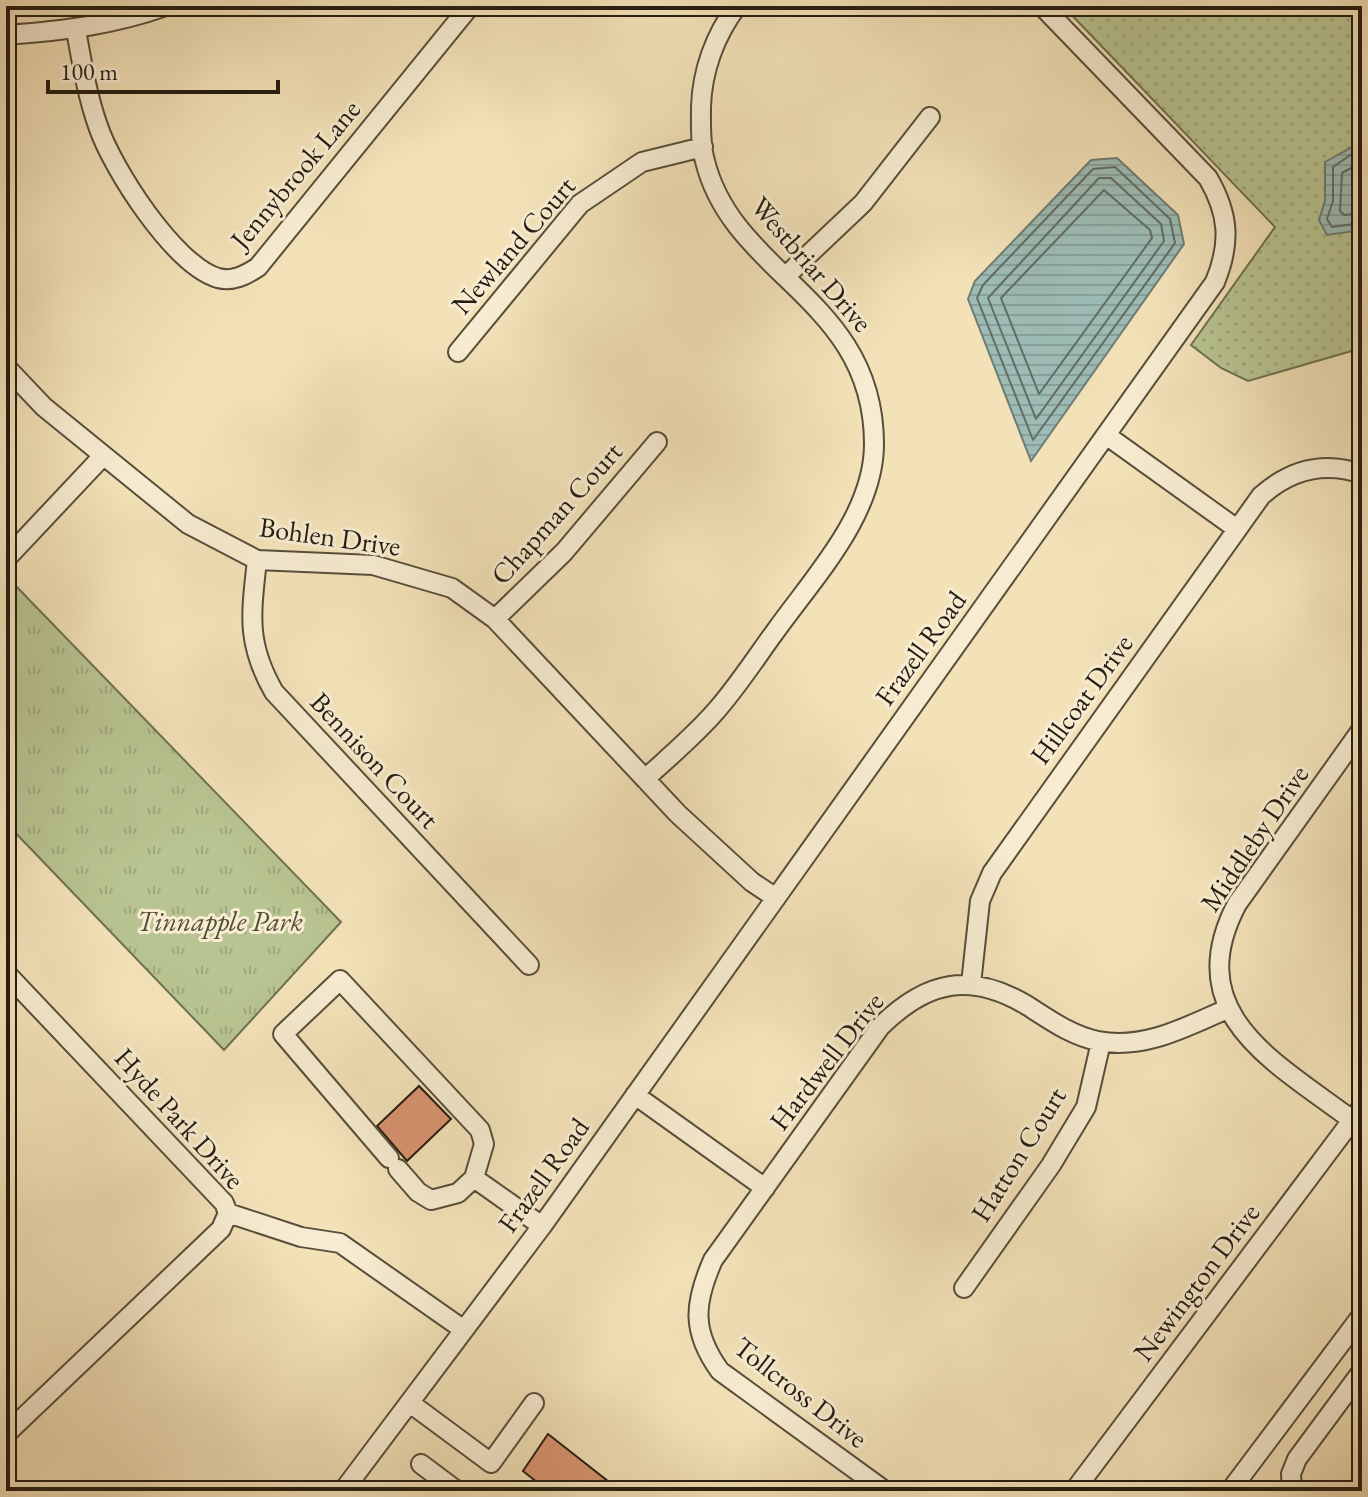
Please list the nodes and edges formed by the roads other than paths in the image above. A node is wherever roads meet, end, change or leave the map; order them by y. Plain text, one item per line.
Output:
1 (166, 6) edge
2 (470, 6) edge
3 (737, 6) edge
4 (1042, 6) edge
5 (76, 30) junction
6 (6, 35) edge
7 (930, 117) dead end
8 (703, 147) junction
9 (787, 275) junction
10 (458, 352) dead end
11 (6, 367) edge
12 (1106, 435) junction
13 (657, 442) dead end
14 (102, 457) junction
15 (1362, 474) edge
16 (1237, 529) junction
17 (6, 559) edge
18 (257, 560) junction
19 (495, 619) junction
20 (1362, 729) edge
21 (645, 779) junction
22 (776, 898) junction
23 (529, 965) dead end
24 (6, 973) edge
25 (971, 984) junction
26 (1227, 1009) junction
27 (1101, 1042) junction
28 (635, 1095) junction
29 (1357, 1114) edge
30 (474, 1178) junction
31 (765, 1188) junction
32 (228, 1213) junction
33 (542, 1226) junction
34 (964, 1288) dead end
35 (1362, 1315) edge
36 (698, 1326) joint
37 (464, 1330) junction
38 (1362, 1371) edge
39 (410, 1403) junction
40 (534, 1403) dead end
41 (6, 1434) edge
42 (421, 1464) dead end
43 (343, 1491) edge
44 (457, 1491) edge
45 (885, 1491) edge
46 (1074, 1491) edge
47 (1230, 1491) edge
48 (1292, 1491) edge

1 - 5 street
2 - 5 street, Jennybrook Lane
3 - 8 street, Westbriar Drive
4 - 12 street, Frazell Road
5 - 6 street
7 - 9 street
8 - 9 street, Westbriar Drive
8 - 10 street, Newland Court
9 - 21 street, Westbriar Drive
11 - 14 street, Bohlen Drive
12 - 16 street
12 - 22 street, Frazell Road
13 - 19 street, Chapman Court
14 - 17 street
14 - 18 street, Bohlen Drive
15 - 16 street, Hillcoat Drive
16 - 25 street, Hillcoat Drive
18 - 19 street, Bohlen Drive
18 - 23 street, Bennison Court
19 - 21 street, Bohlen Drive
20 - 26 street, Middleby Drive
21 - 22 street, Bohlen Drive
22 - 28 street, Frazell Road
24 - 32 street, Hyde Park Drive
25 - 27 street, Hardwell Drive
25 - 31 street, Hardwell Drive
26 - 27 street, Hardwell Drive
26 - 29 street, Middleby Drive
27 - 34 street, Hatton Court
28 - 31 street
28 - 33 street, Frazell Road
29 - 46 street, Newington Drive
30 - 30 street
30 - 33 street
31 - 36 street, Hardwell Drive
32 - 37 street, Hyde Park Drive
32 - 41 street
33 - 37 street, Frazell Road
35 - 47 street
36 - 45 street, Tollcross Drive
37 - 39 street, Frazell Road
38 - 48 street
39 - 40 street
39 - 43 street, Frazell Road
42 - 44 street

